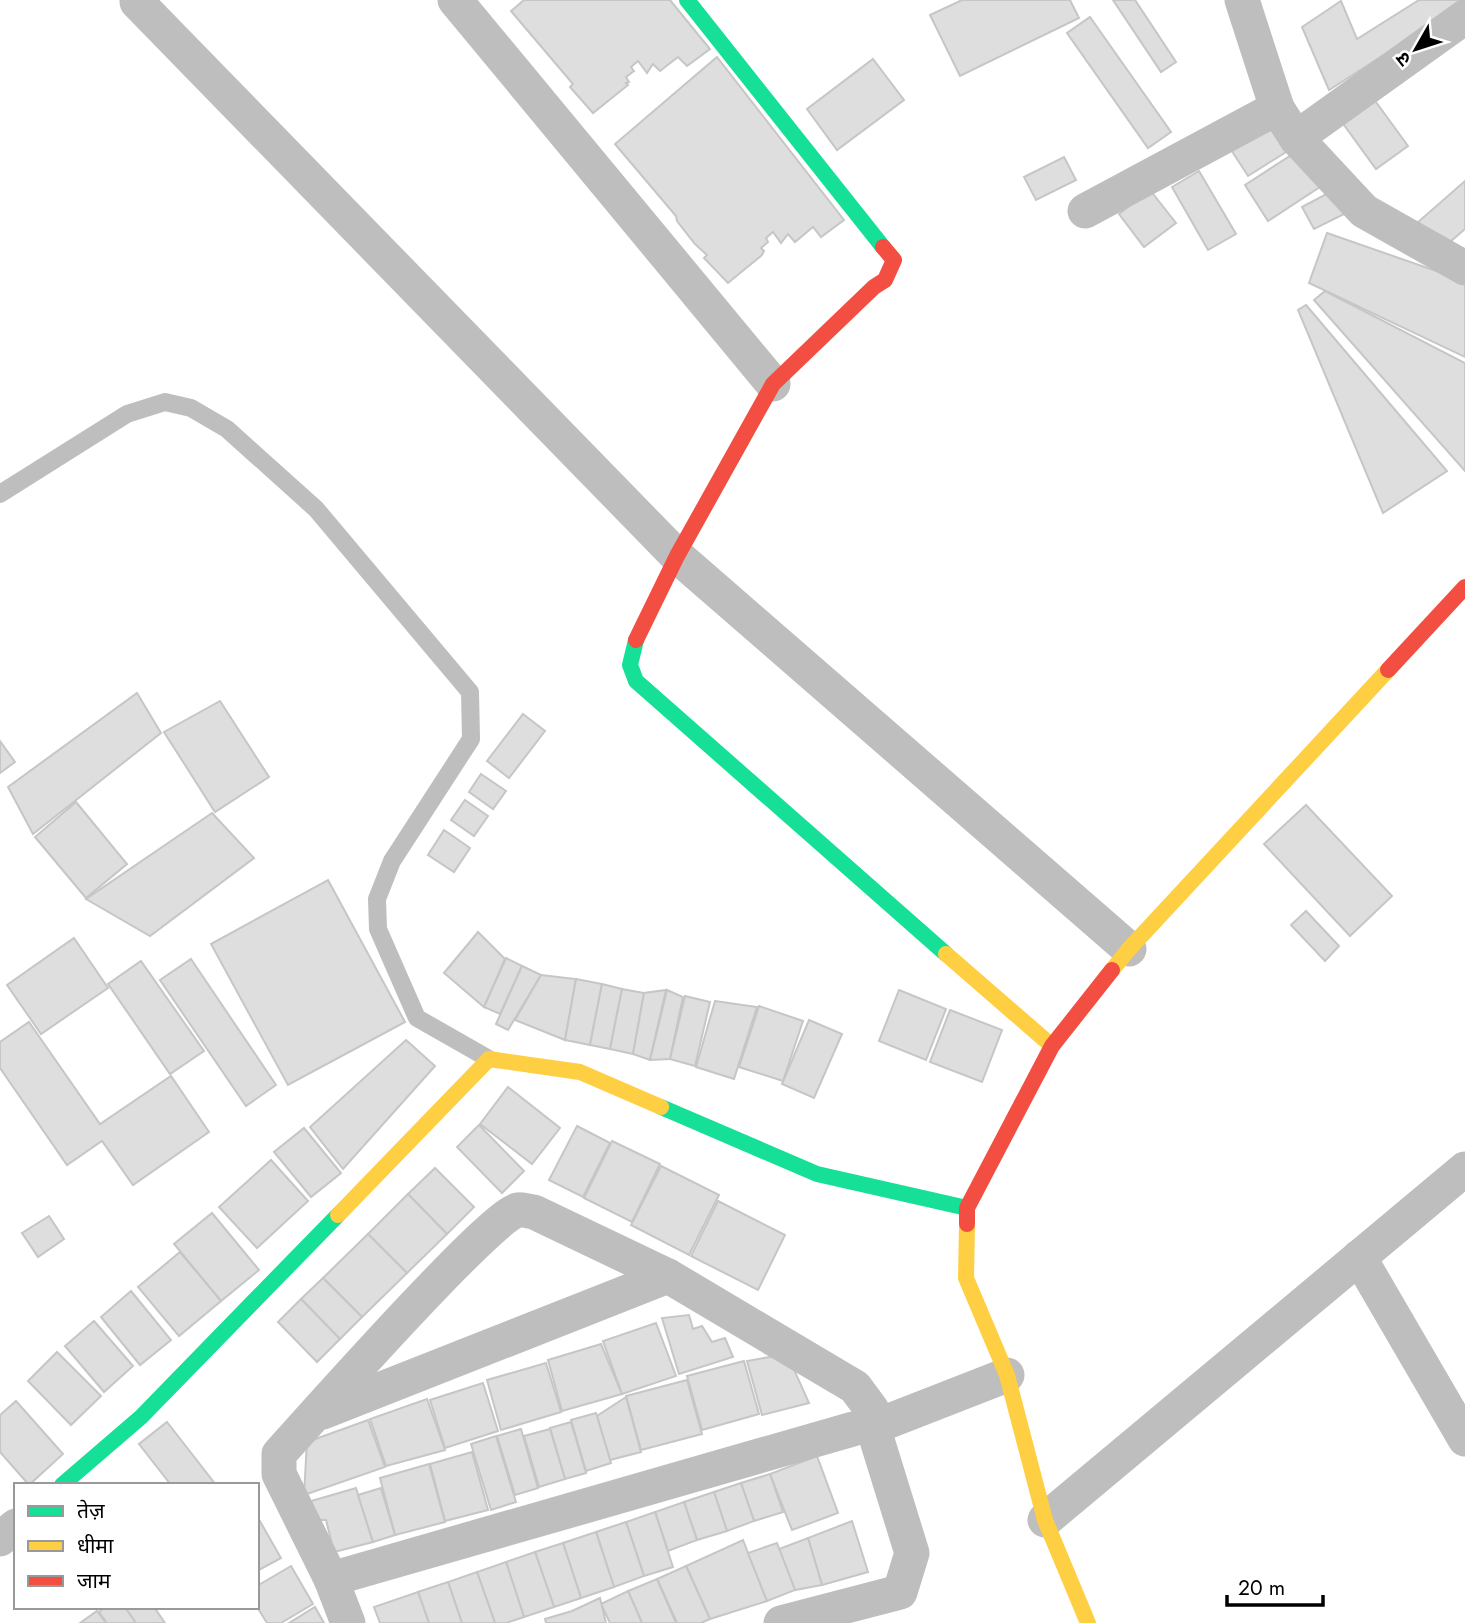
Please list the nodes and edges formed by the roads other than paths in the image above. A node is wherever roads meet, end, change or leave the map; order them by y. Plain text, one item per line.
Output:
1 (455, 0) edge
2 (687, 0) edge
3 (1242, 0) edge
4 (137, 2) dead end
5 (1465, 17) edge
6 (1277, 108) junction
7 (1296, 138) junction
8 (1085, 211) dead end
9 (1465, 268) edge
10 (773, 384) junction
11 (0, 494) edge
12 (677, 556) junction
13 (1465, 587) edge
14 (1129, 949) junction
15 (1052, 1046) junction
16 (489, 1059) junction
17 (1465, 1169) edge
18 (967, 1208) junction
19 (1359, 1257) junction
20 (668, 1276) junction
21 (1007, 1375) junction
22 (313, 1416) junction
23 (871, 1426) junction
24 (1465, 1439) edge
25 (64, 1483) edge
26 (1045, 1520) junction
27 (14, 1528) edge
28 (0, 1539) edge
29 (331, 1579) junction
30 (895, 1607) edge
31 (348, 1623) edge
32 (781, 1623) edge
33 (1088, 1623) edge

1 - 10 street
2 - 10 street
3 - 6 street
4 - 12 street
5 - 7 street
6 - 7 street
6 - 8 street
7 - 9 street
10 - 12 street
11 - 16 lane
12 - 14 street
12 - 15 street
13 - 14 street
14 - 15 street
15 - 18 street
16 - 18 street
16 - 25 street
17 - 19 street
18 - 21 street
19 - 24 street
19 - 26 street
20 - 22 street
20 - 22 street
20 - 23 street
21 - 23 street
21 - 26 street
22 - 29 street
23 - 29 street
23 - 30 street
26 - 33 street
27 - 28 street
29 - 31 street
30 - 32 street

